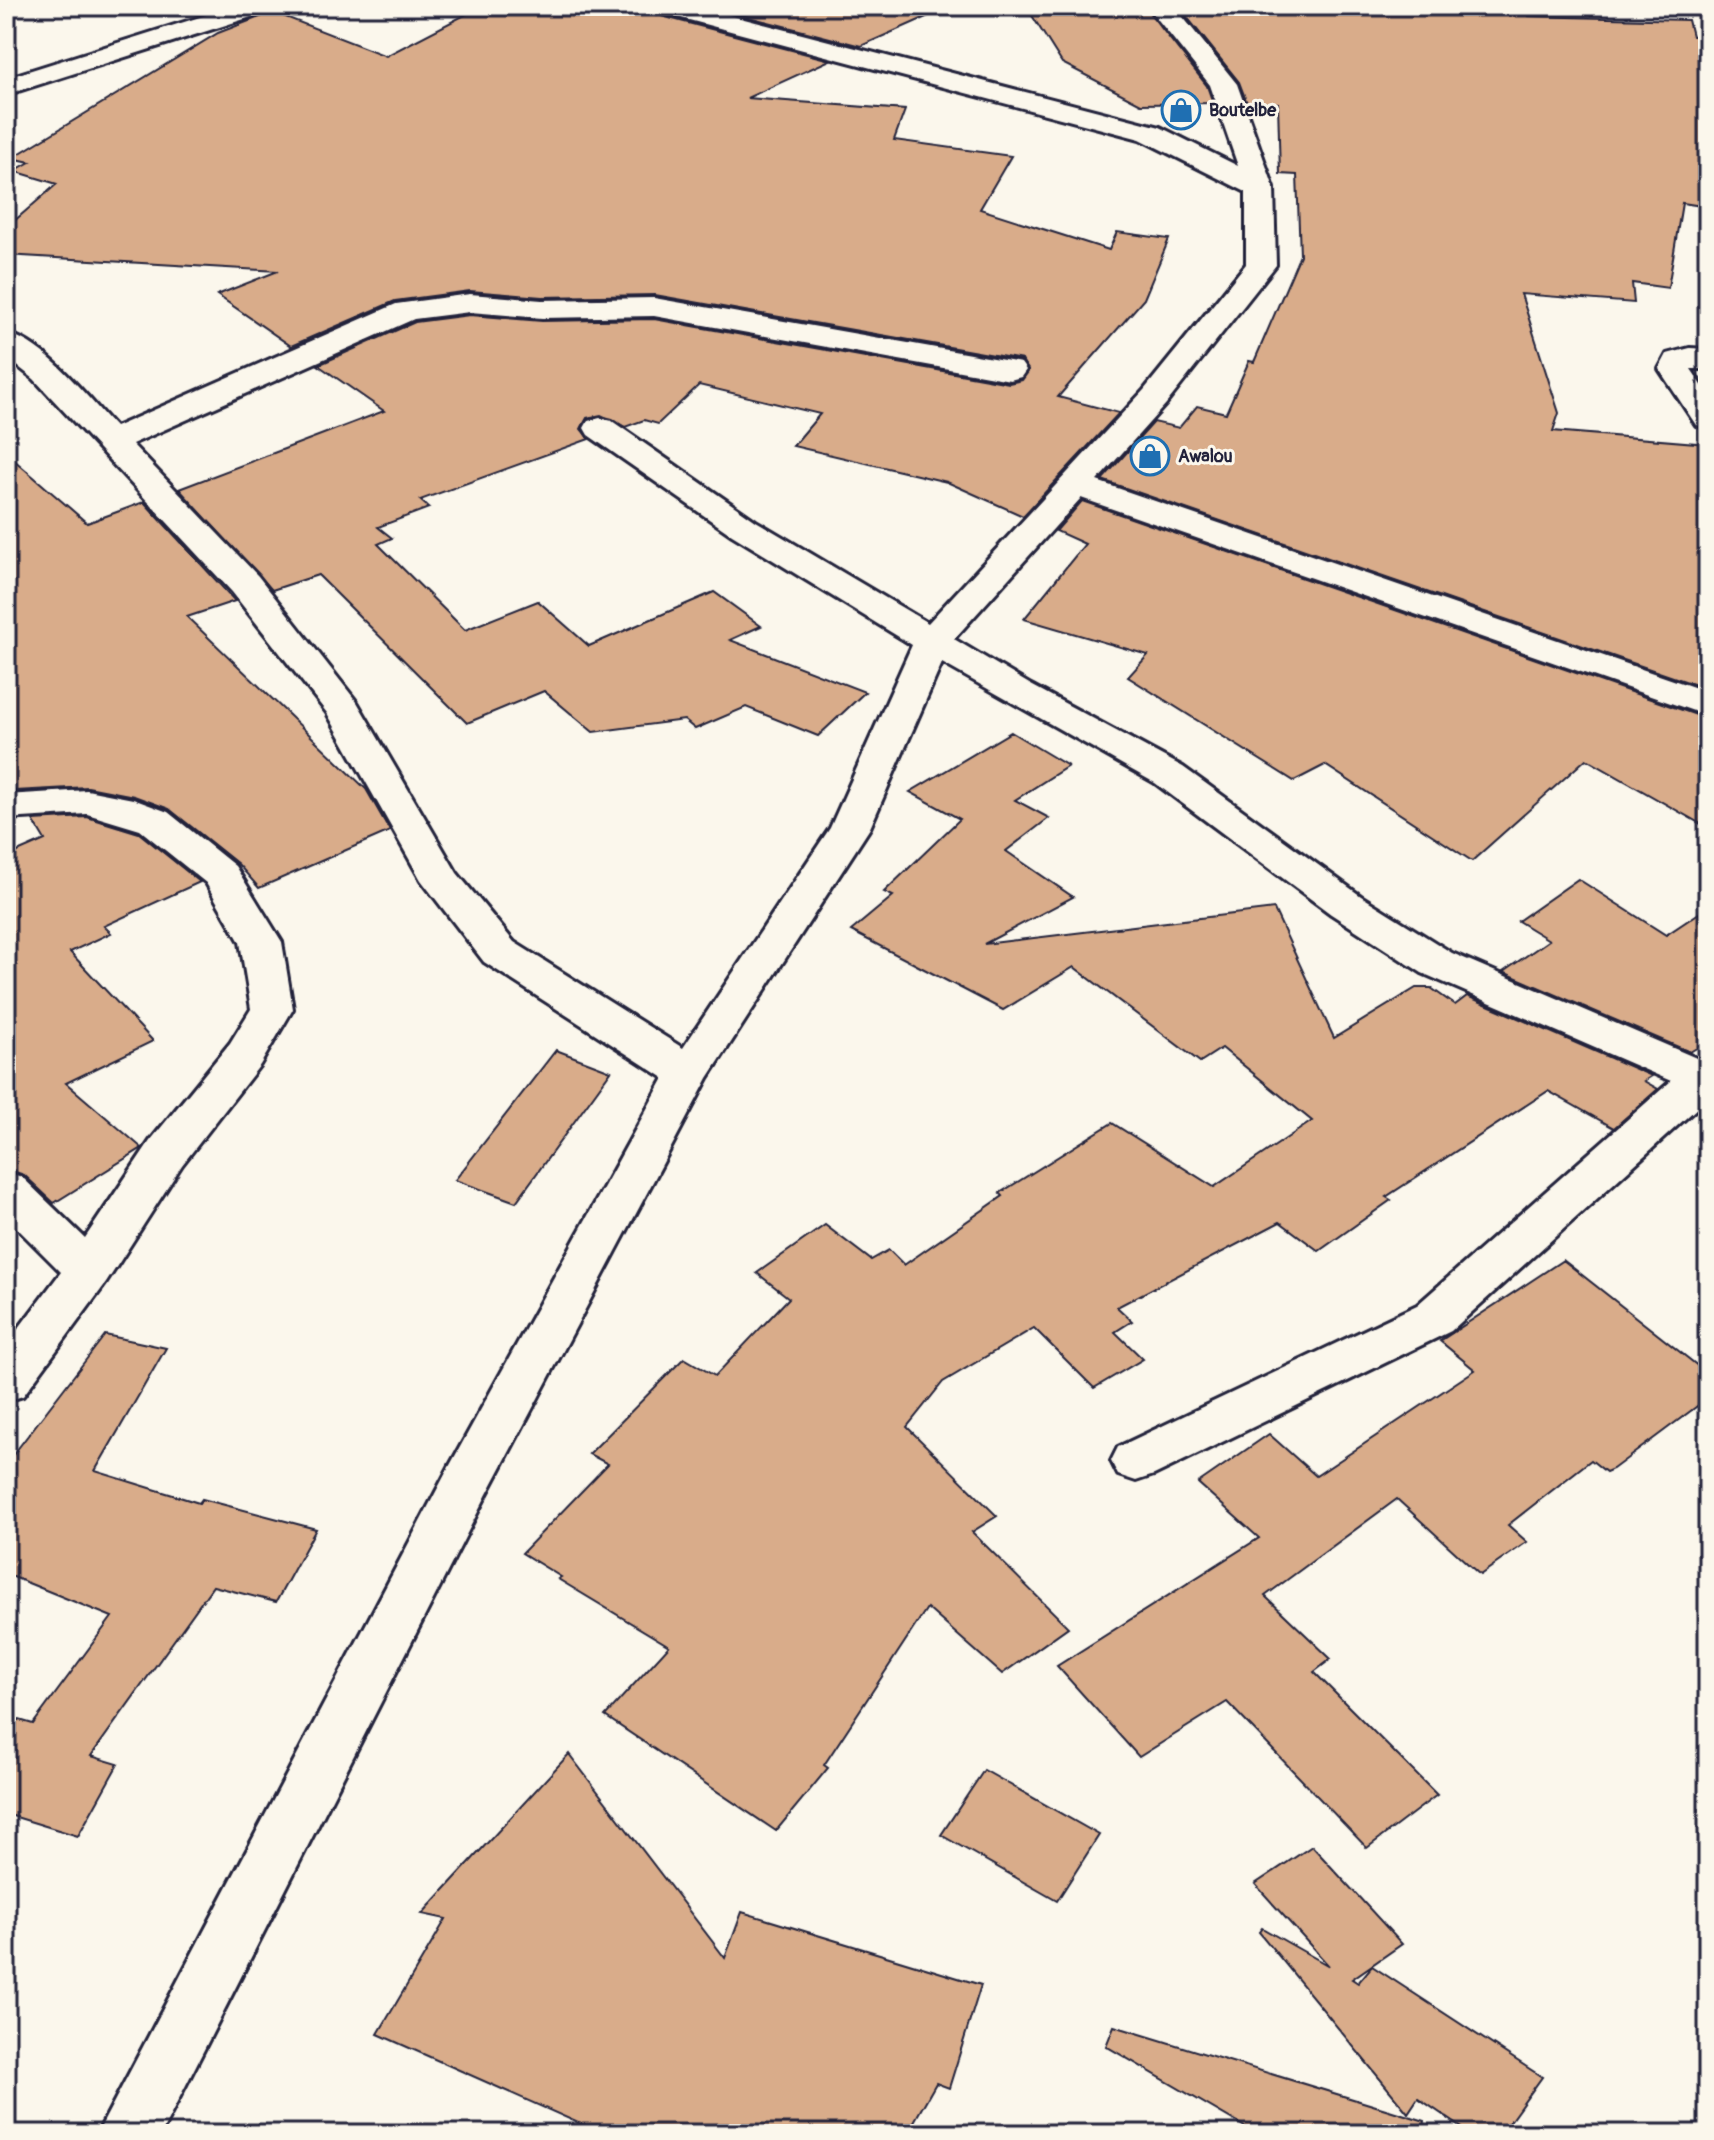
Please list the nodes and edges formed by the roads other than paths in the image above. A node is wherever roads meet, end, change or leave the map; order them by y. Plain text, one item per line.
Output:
1 (261, 6) edge
2 (664, 6) edge
3 (1160, 6) edge
4 (6, 87) edge
5 (1260, 188) junction
6 (6, 342) edge
7 (1708, 359) edge
8 (1010, 370) dead end
9 (1708, 418) edge
10 (600, 428) dead end
11 (111, 441) junction
12 (1074, 484) junction
13 (933, 640) junction
14 (1708, 705) edge
15 (6, 807) edge
16 (689, 1073) junction
17 (1707, 1077) edge
18 (6, 1189) edge
19 (89, 1270) junction
20 (6, 1382) edge
21 (1136, 1461) dead end
22 (128, 2134) edge

1 - 4 street
2 - 5 street
3 - 5 street
5 - 12 street
6 - 11 street
7 - 9 street
8 - 11 street
10 - 13 street
11 - 16 street
12 - 13 street
12 - 14 street
13 - 16 street
13 - 17 street
15 - 19 street
16 - 22 street
17 - 21 street
18 - 19 street
19 - 20 street

